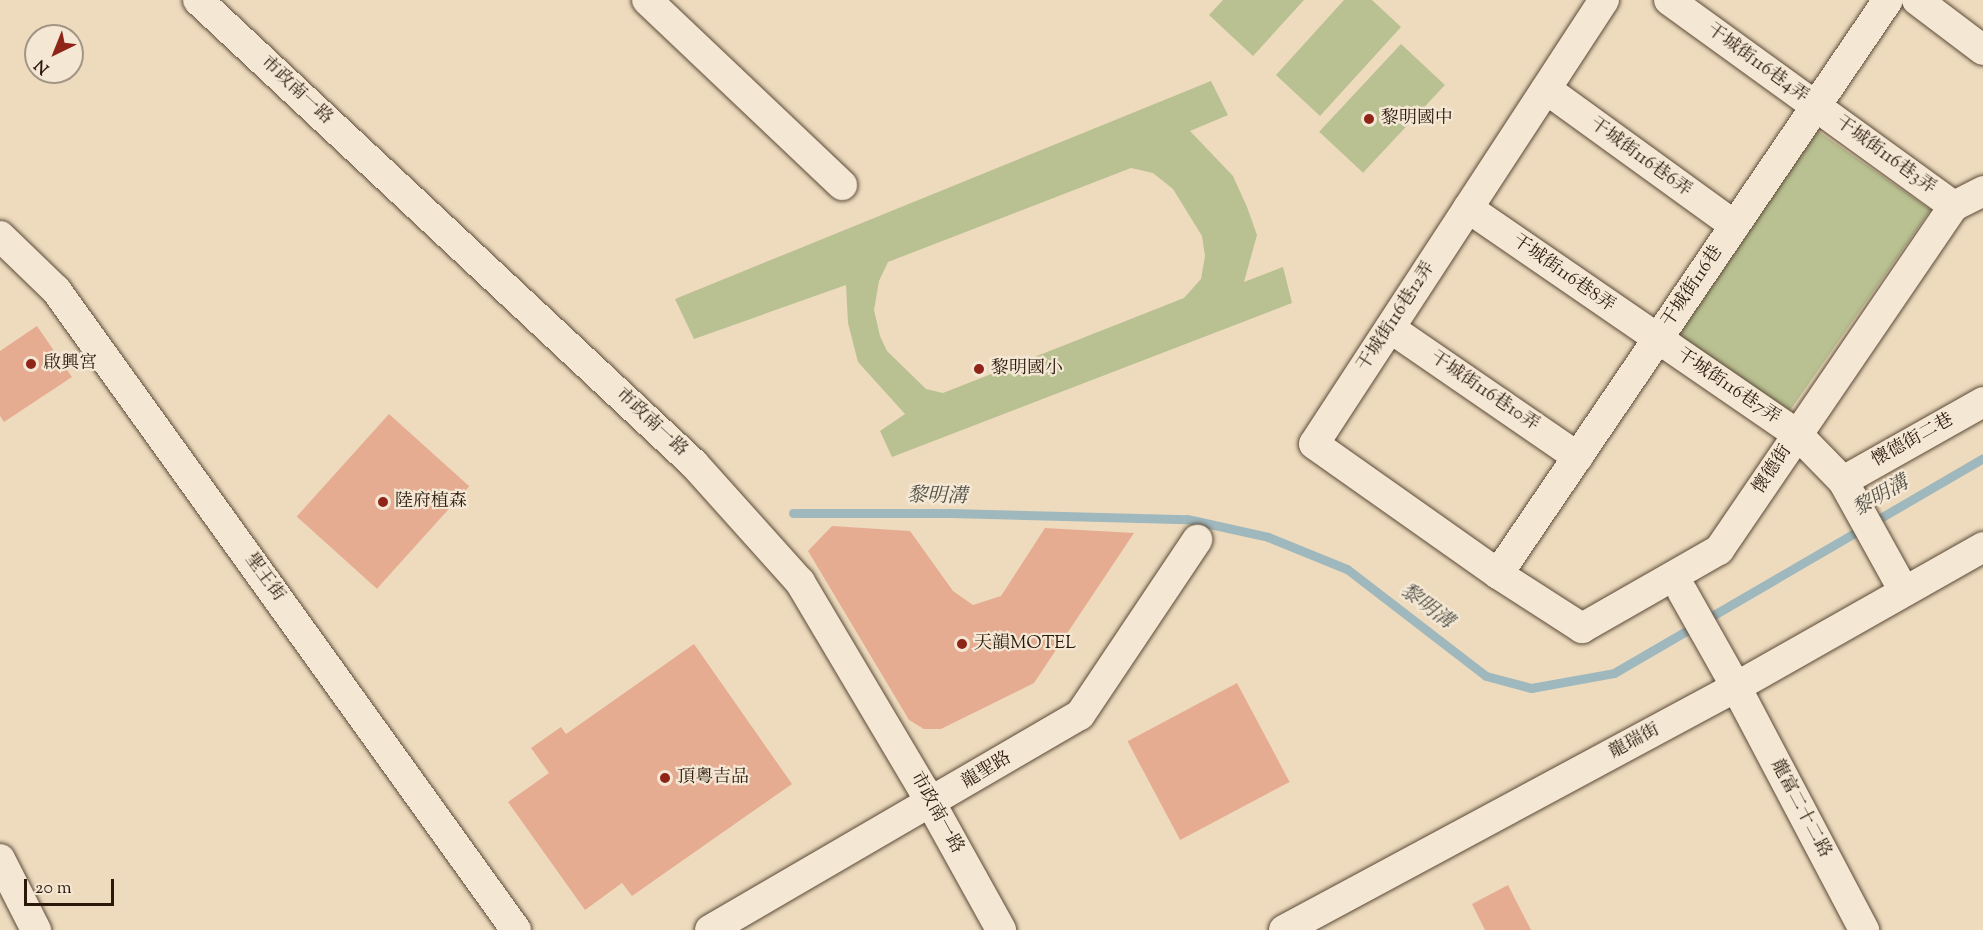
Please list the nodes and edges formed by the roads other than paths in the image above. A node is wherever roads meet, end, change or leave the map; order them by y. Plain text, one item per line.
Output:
1 (198, 0) edge
2 (646, 0) edge
3 (1604, 0) edge
4 (1669, 0) edge
5 (1888, 0) edge
6 (1917, 0) edge
7 (1983, 50) edge
8 (1545, 89) junction
9 (1816, 106) junction
10 (843, 185) dead end
11 (1983, 191) edge
12 (1954, 206) junction
13 (1468, 208) junction
14 (1735, 226) junction
15 (0, 236) edge
16 (1390, 328) junction
17 (1658, 340) junction
18 (1983, 402) edge
19 (1797, 434) junction
20 (1578, 457) junction
21 (1848, 490) junction
22 (1197, 540) dead end
23 (1983, 547) edge
24 (1498, 574) junction
25 (1899, 583) junction
26 (1685, 597) dead end
27 (1732, 682) junction
28 (931, 804) junction
29 (0, 860) edge
30 (36, 930) edge
31 (516, 930) edge
32 (711, 930) edge
33 (1001, 930) edge
34 (1284, 930) edge
35 (1864, 930) edge

1 - 28 street, 市政南一路
2 - 10 street
3 - 8 street, 干城街116巷12弄
4 - 9 street, 干城街116巷4弄
5 - 9 street, 干城街116巷
6 - 7 street
8 - 13 street, 干城街116巷12弄
8 - 14 street, 干城街116巷6弄
9 - 12 street, 干城街116巷3弄
9 - 14 street, 干城街116巷
11 - 12 street, 懷德街
12 - 19 street, 懷德街
13 - 16 street, 干城街116巷12弄
13 - 17 street, 干城街116巷8弄
14 - 17 street, 干城街116巷
15 - 31 street, 聖王街
16 - 20 street, 干城街116巷10弄
16 - 24 street, 干城街116巷12弄
17 - 19 street, 干城街116巷7弄
17 - 20 street, 干城街116巷
18 - 21 street, 懷德街二巷
19 - 21 street, 干城街116巷7弄
19 - 24 street, 懷德街
20 - 24 street, 干城街116巷
21 - 25 street, 干城街116巷7弄
22 - 28 street, 龍聖路
23 - 25 street, 龍瑞街
25 - 27 street, 龍瑞街
26 - 27 street, 龍富二十二路
27 - 34 street, 龍瑞街
27 - 35 street, 龍富二十二路
28 - 32 street, 龍聖路
28 - 33 street, 市政南一路
29 - 30 street

